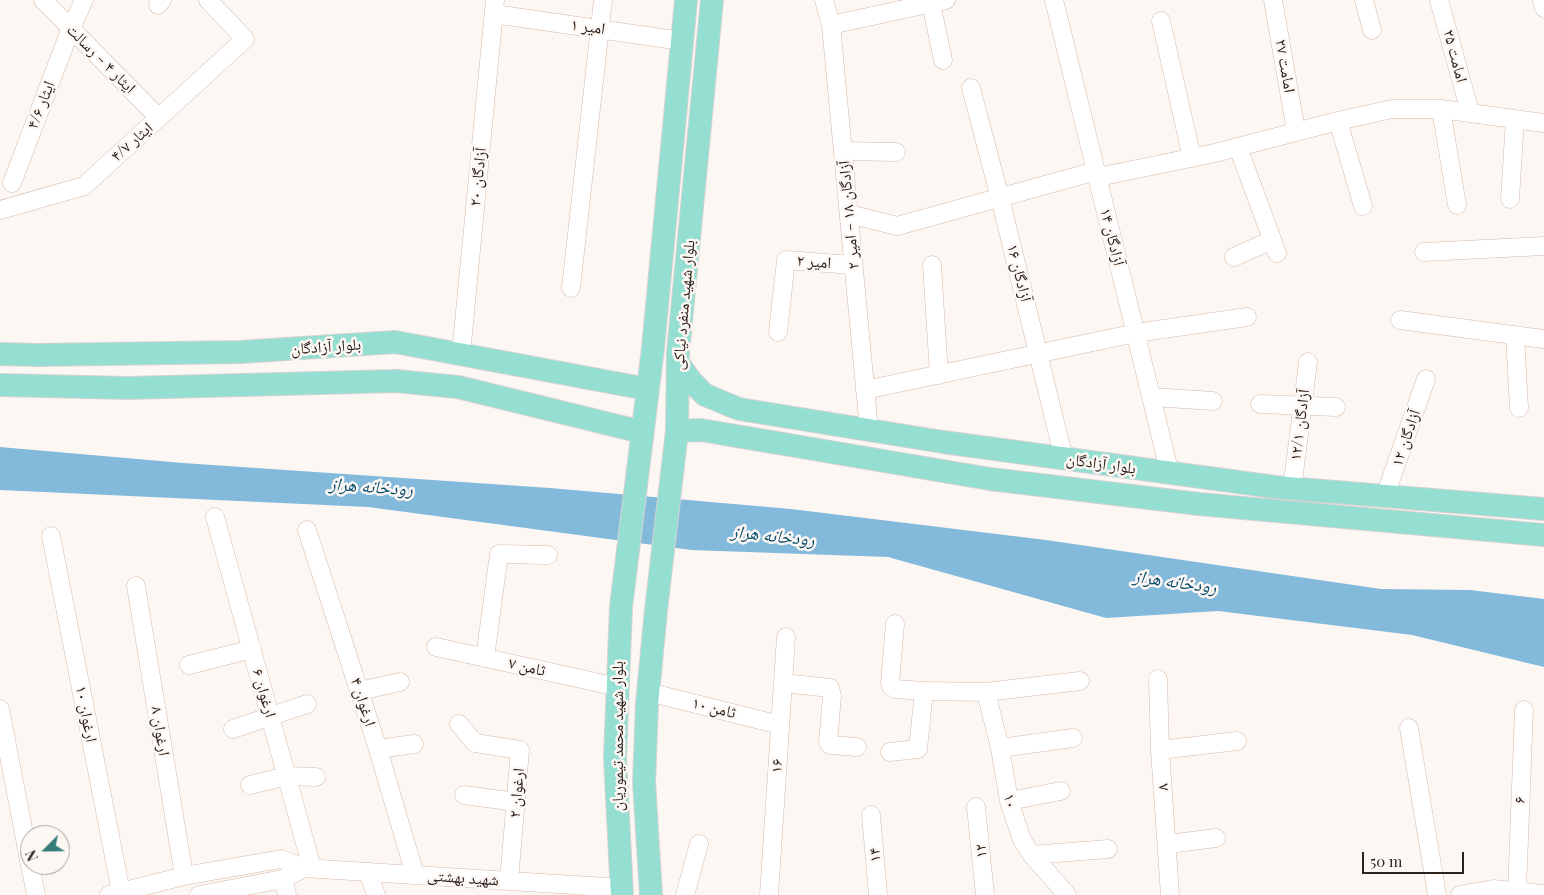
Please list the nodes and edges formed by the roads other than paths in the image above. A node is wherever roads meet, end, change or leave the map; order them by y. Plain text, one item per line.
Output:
1 (43, 0) edge
2 (84, 0) edge
3 (208, 0) edge
4 (603, 0) edge
5 (686, 0) edge
6 (712, 0) edge
7 (824, 0) edge
8 (1054, 0) edge
9 (1273, 0) edge
10 (1364, 0) edge
11 (1439, 0) edge
12 (1542, 0) edge
13 (938, 2) edge
14 (495, 7) edge
15 (1544, 8) edge
16 (1161, 22) dead end
17 (831, 26) junction
18 (71, 28) junction
19 (600, 29) junction
20 (1372, 30) dead end
21 (682, 41) junction
22 (943, 60) dead end
23 (971, 88) dead end
24 (1441, 109) junction
25 (1470, 112) junction
26 (159, 118) junction
27 (1515, 119) junction
28 (1338, 121) junction
29 (1544, 124) edge
30 (1296, 132) junction
31 (672, 145) junction
32 (1238, 147) junction
33 (698, 148) junction
34 (843, 151) junction
35 (896, 152) dead end
36 (1192, 158) junction
37 (1097, 174) junction
38 (12, 183) dead end
39 (668, 190) junction
40 (693, 195) junction
41 (1000, 198) junction
42 (1510, 199) dead end
43 (1457, 205) dead end
44 (1363, 206) dead end
45 (0, 210) edge
46 (849, 214) junction
47 (1544, 246) edge
48 (1424, 252) dead end
49 (1234, 257) dead end
50 (853, 265) junction
51 (932, 265) dead end
52 (571, 288) dead end
53 (1247, 317) dead end
54 (1400, 320) dead end
55 (778, 332) dead end
56 (1136, 334) junction
57 (1515, 335) junction
58 (1544, 339) edge
59 (0, 354) edge
60 (461, 354) junction
61 (1038, 354) junction
62 (1308, 362) dead end
63 (678, 363) junction
64 (939, 375) junction
65 (1426, 379) dead end
66 (0, 384) edge
67 (458, 388) junction
68 (647, 389) junction
69 (865, 390) junction
70 (1152, 397) junction
71 (1213, 401) dead end
72 (1260, 404) dead end
73 (1302, 405) junction
74 (1336, 406) dead end
75 (1519, 408) dead end
76 (869, 430) junction
77 (677, 431) junction
78 (642, 432) junction
79 (954, 444) junction
80 (1064, 459) junction
81 (953, 473) junction
82 (1170, 474) junction
83 (1292, 489) junction
84 (1385, 496) junction
85 (1544, 508) edge
86 (215, 517) dead end
87 (307, 530) dead end
88 (1544, 535) edge
89 (51, 536) dead end
90 (548, 555) dead end
91 (136, 586) dead end
92 (621, 607) joint
93 (656, 610) joint
94 (895, 624) dead end
95 (786, 638) dead end
96 (436, 647) dead end
97 (252, 649) junction
98 (485, 658) junction
99 (189, 665) dead end
100 (1158, 679) dead end
101 (1080, 681) dead end
102 (400, 682) dead end
103 (783, 683) junction
104 (618, 687) junction
105 (359, 691) junction
106 (924, 691) junction
107 (648, 692) junction
108 (986, 692) junction
109 (308, 704) dead end
110 (0, 709) edge
111 (1524, 710) dead end
112 (617, 712) junction
113 (271, 716) junction
114 (647, 719) junction
115 (459, 724) dead end
116 (780, 724) junction
117 (1409, 728) dead end
118 (233, 729) dead end
119 (1073, 738) dead end
120 (1237, 741) dead end
121 (414, 744) dead end
122 (857, 747) dead end
123 (1000, 748) junction
124 (378, 749) junction
125 (1160, 750) junction
126 (890, 752) dead end
127 (287, 776) junction
128 (316, 777) dead end
129 (250, 785) dead end
130 (1061, 791) dead end
131 (464, 795) dead end
132 (1009, 801) junction
133 (516, 802) junction
134 (976, 807) dead end
135 (871, 815) dead end
136 (22, 825) edge
137 (1216, 838) dead end
138 (699, 844) dead end
139 (1168, 844) junction
140 (1108, 849) dead end
141 (1032, 856) junction
142 (308, 868) junction
143 (368, 872) junction
144 (32, 875) edge
145 (415, 875) junction
146 (184, 876) junction
147 (509, 881) junction
148 (285, 887) edge
149 (468, 887) edge
150 (1517, 891) junction
151 (622, 892) edge
152 (115, 894) edge
153 (1544, 894) edge
154 (36, 895) edge
155 (198, 895) edge
156 (376, 895) edge
157 (651, 895) edge
158 (685, 895) edge
159 (769, 895) edge
160 (878, 895) edge
161 (985, 895) edge
162 (1067, 895) edge
163 (1170, 895) edge
164 (1437, 895) edge
165 (1460, 895) edge

1 - 18 street, ایثار ۴ - رسالت
2 - 18 street, ایثار ۴/۶
3 - 26 street, ایثار ۴/۷
4 - 19 street
5 - 21 main road, بلوار شهید منفرد نیاکی
6 - 33 main road, بلوار شهید منفرد نیاکی
7 - 17 street, آزادگان ۱۸ - امیر ۲
8 - 37 street, آزادگان ۱۴
9 - 30 street, امامت ۲۷
10 - 20 street
11 - 25 street, امامت ۲۵
12 - 15 street
13 - 17 street
13 - 22 street
14 - 19 street, امیر ۱
14 - 60 street, آزادگان ۲۰
16 - 36 street
17 - 34 street, آزادگان ۱۸ - امیر ۲
18 - 26 street, ایثار ۴ - رسالت
18 - 38 street, ایثار ۴/۶
19 - 21 street, امیر ۱
19 - 52 street
21 - 31 main road, بلوار شهید منفرد نیاکی
23 - 41 street, آزادگان ۱۶
24 - 25 street
24 - 28 street
24 - 43 street
25 - 27 street
26 - 45 street, ایثار ۴/۷
27 - 29 street
27 - 42 street
28 - 30 street
28 - 44 street
30 - 32 street
31 - 33 main road
31 - 39 main road, بلوار شهید منفرد نیاکی
32 - 36 street
32 - 49 street
33 - 40 main road, بلوار شهید منفرد نیاکی
34 - 35 street
34 - 46 street, آزادگان ۱۸ - امیر ۲
36 - 37 street
37 - 41 street
37 - 56 street, آزادگان ۱۴
39 - 40 main road
39 - 68 main road, بلوار شهید منفرد نیاکی
40 - 63 main road, بلوار شهید منفرد نیاکی
41 - 46 street
41 - 61 street, آزادگان ۱۶
46 - 50 street, آزادگان ۱۸ - امیر ۲
47 - 48 street
50 - 55 street, امیر ۲
50 - 69 street, آزادگان ۱۸ - امیر ۲
51 - 64 street
53 - 56 street
54 - 57 street
56 - 61 street
56 - 70 street, آزادگان ۱۴
57 - 58 street
57 - 75 street
59 - 60 main road, بلوار آزادگان
60 - 67 main road
60 - 68 main road, بلوار آزادگان
61 - 64 street
61 - 80 street, آزادگان ۱۶
62 - 73 street, آزادگان ۱۲/۱
63 - 76 main road, بلوار آزادگان
63 - 77 main road, بلوار شهید منفرد نیاکی
64 - 69 street
65 - 84 street, آزادگان ۱۲
66 - 67 main road
67 - 78 main road
68 - 78 main road, بلوار شهید منفرد نیاکی
69 - 76 street, آزادگان ۱۸ - امیر ۲
70 - 71 street
70 - 82 street, آزادگان ۱۴
72 - 73 street
73 - 74 street
73 - 83 street, آزادگان ۱۲/۱
76 - 79 main road, بلوار آزادگان
77 - 81 main road, بلوار آزادگان
77 - 93 main road, بلوار شهید منفرد نیاکی
78 - 92 main road, بلوار شهید منفرد نیاکی
79 - 80 main road, بلوار آزادگان
79 - 81 main road
80 - 82 main road, بلوار آزادگان
81 - 88 main road, بلوار آزادگان
82 - 83 main road, بلوار آزادگان
83 - 84 main road, بلوار آزادگان
84 - 85 main road, بلوار آزادگان
86 - 97 street, ارغوان ۶
87 - 105 street, ارغوان ۴
89 - 152 street, ارغوان ۱۰
90 - 98 street
91 - 146 street, ارغوان ۸
92 - 104 main road, بلوار شهید محمد تیموریان
93 - 107 main road, بلوار شهید محمد تیموریان
94 - 106 street
95 - 103 street, ۱۶
96 - 98 street, ثامن ۷
97 - 99 street
97 - 113 street, ارغوان ۶
98 - 104 street, ثامن ۷
100 - 125 street, ۸
101 - 108 street
102 - 105 street
103 - 116 street, ۱۶
103 - 122 street
104 - 107 main road
104 - 112 main road, بلوار شهید محمد تیموریان
105 - 124 street, ارغوان ۴
106 - 108 street
106 - 126 street
107 - 114 main road, بلوار شهید محمد تیموریان
107 - 116 street, ثامن ۱۰
108 - 123 street, ۱۰
109 - 113 street
110 - 136 street
111 - 150 street, ۶
112 - 114 main road
112 - 151 main road, بلوار شهید محمد تیموریان
113 - 118 street
113 - 127 street, ارغوان ۶
114 - 157 main road, بلوار شهید محمد تیموریان
115 - 133 street, ارغوان ۲
116 - 159 street, ۱۶
117 - 164 street
119 - 123 street
120 - 125 street
121 - 124 street
123 - 132 street, ۱۰
124 - 145 street, ارغوان ۴
125 - 139 street, ۸
127 - 128 street
127 - 129 street
127 - 142 street, ارغوان ۶
130 - 132 street
131 - 133 street
132 - 141 street, ۱۰
133 - 147 street, ارغوان ۲
134 - 161 street, ۱۲
135 - 160 street, ۱۴
137 - 139 street
138 - 158 street
139 - 163 street, ۸
140 - 141 street
141 - 162 street, ۱۰
142 - 143 street, شهید بهشتی
142 - 146 street, شهید بهشتی
142 - 148 street
143 - 145 street, شهید بهشتی
143 - 156 street
144 - 154 street
145 - 149 street, شهید بهشتی
146 - 152 street, شهید بهشتی
147 - 149 street, شهید بهشتی
147 - 151 street, شهید بهشتی
148 - 155 street
150 - 153 street
150 - 165 street

